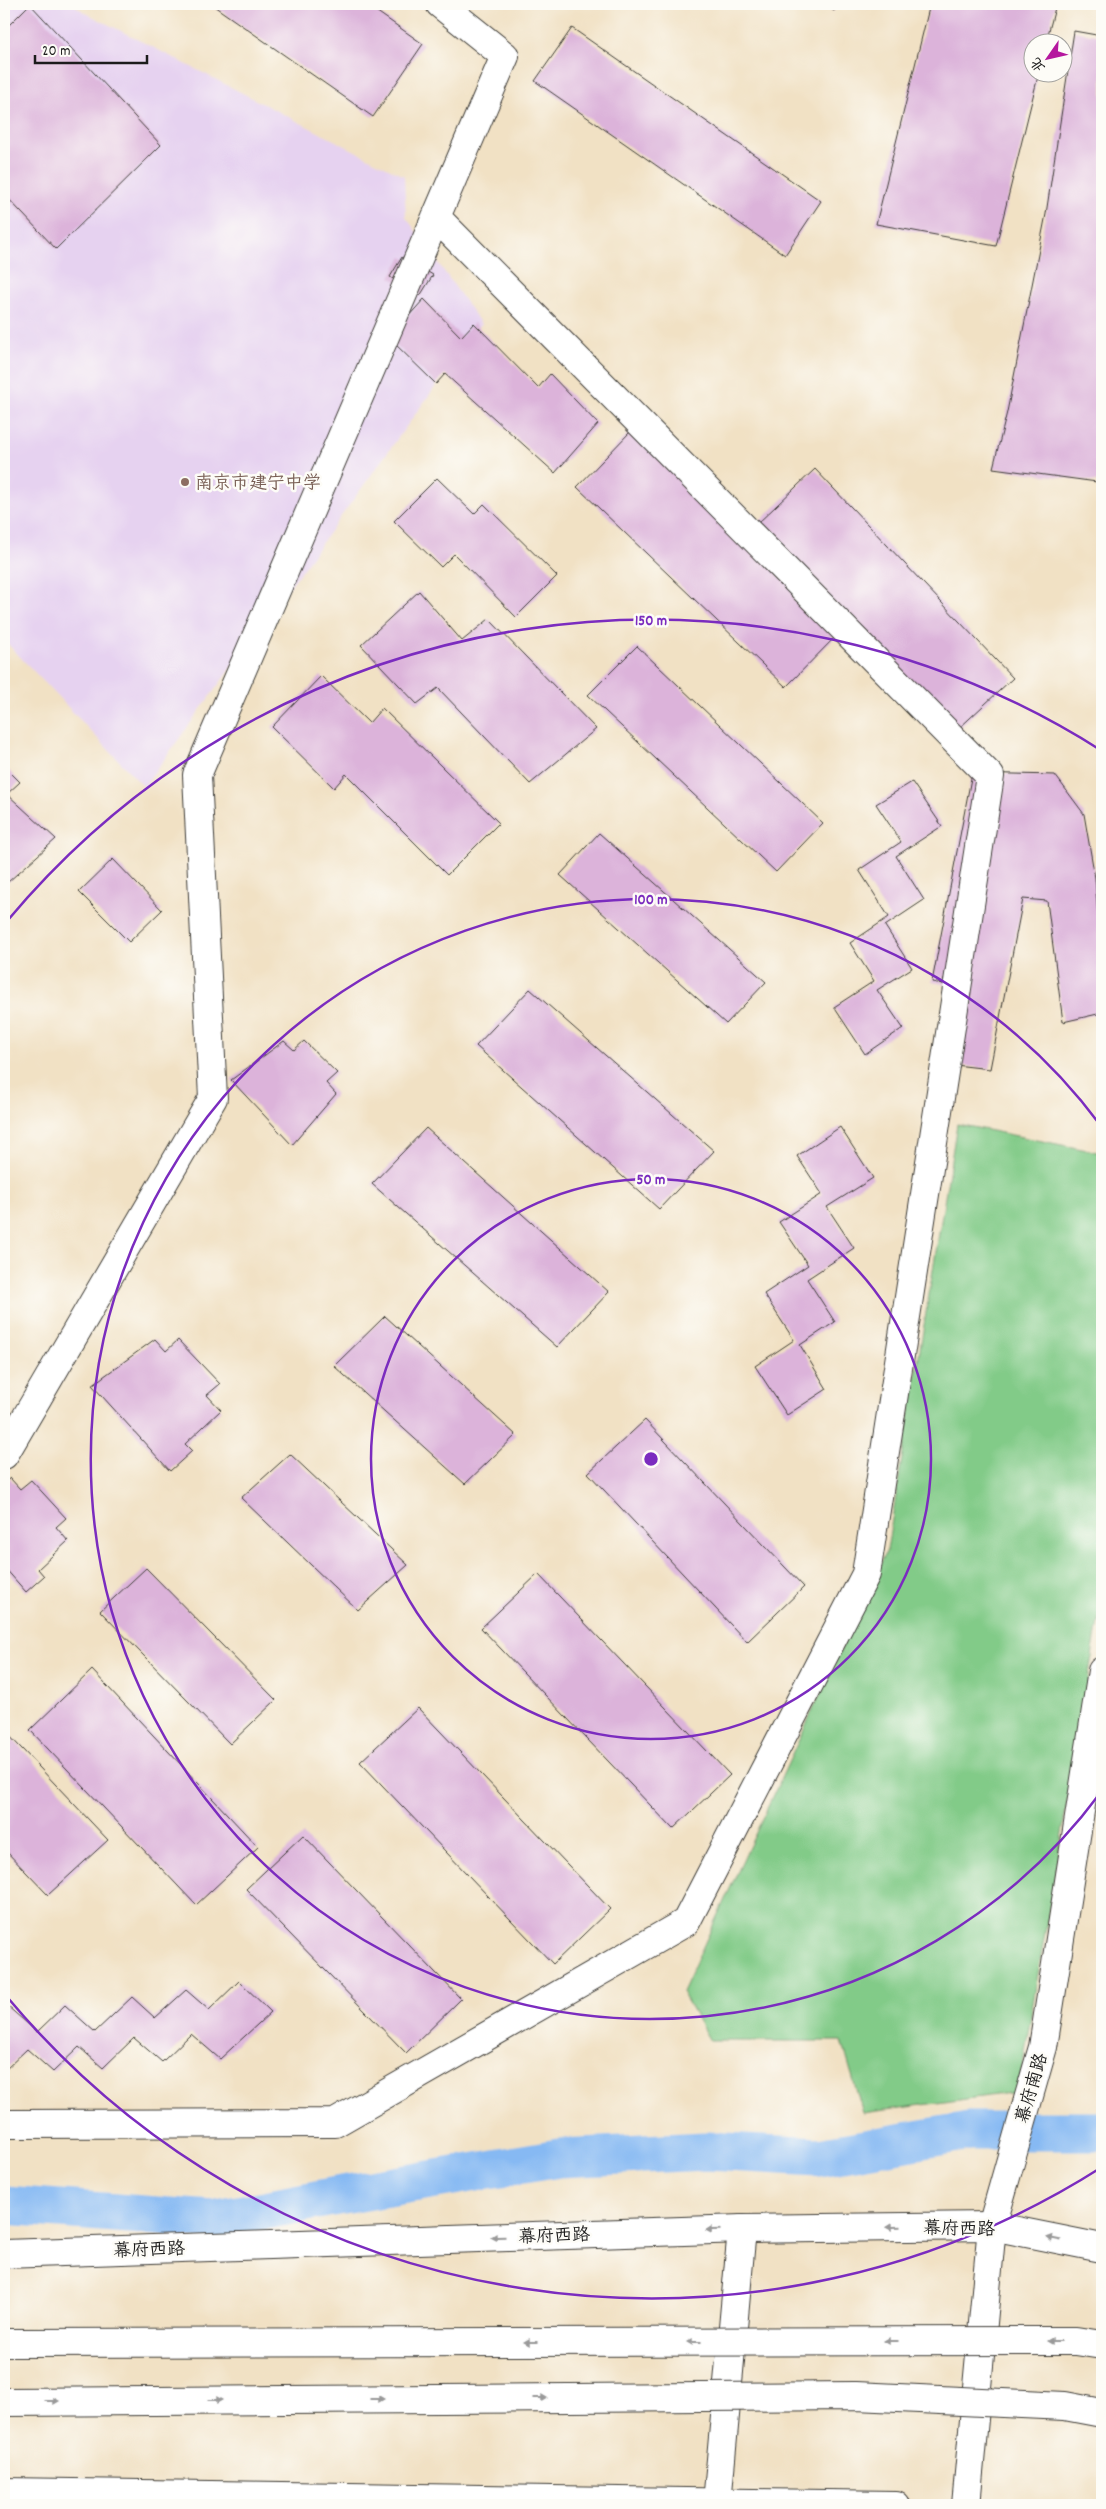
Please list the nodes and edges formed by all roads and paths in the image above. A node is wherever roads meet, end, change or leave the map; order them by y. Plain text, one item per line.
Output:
1 (440, 4) edge
2 (436, 217) junction
3 (4, 1455) edge
4 (1102, 1671) edge
5 (4, 2124) edge
6 (994, 2219) junction
7 (742, 2229) junction
8 (1102, 2248) edge
9 (4, 2254) edge
10 (4, 2343) edge
11 (1102, 2345) edge
12 (4, 2402) edge
13 (1102, 2413) edge
14 (4, 2492) edge
15 (717, 2503) junction
16 (896, 2505) edge
17 (966, 2505) edge

1 - 2 main road
2 - 3 main road
2 - 5 main road
4 - 6 main road, 幕府南路
6 -> 7 main road, 幕府西路
8 -> 6 main road, 幕府西路
6 - 17 main road, 幕府南路
7 -> 9 main road, 幕府西路
7 - 15 main road
11 -> 10 main road, bridge
12 -> 13 main road, bridge
14 - 15 main road
15 - 16 main road

